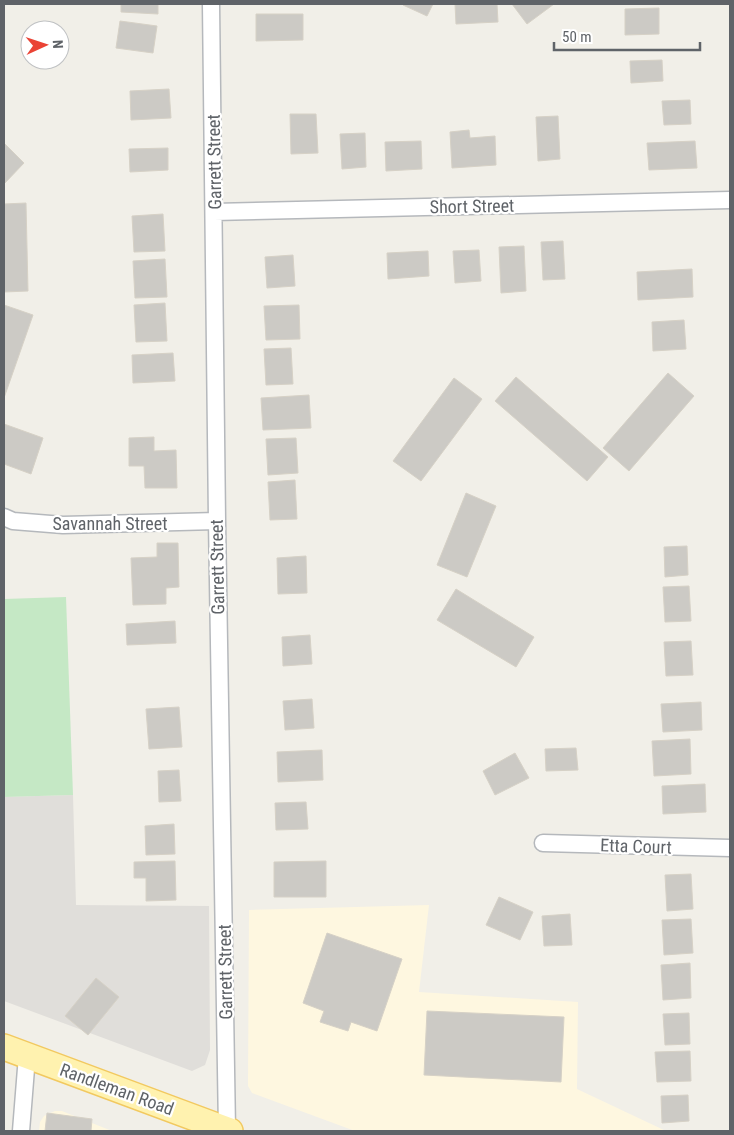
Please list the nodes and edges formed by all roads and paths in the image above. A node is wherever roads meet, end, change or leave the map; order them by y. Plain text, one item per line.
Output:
1 (211, 4) edge
2 (730, 200) edge
3 (214, 212) junction
4 (4, 517) edge
5 (217, 521) junction
6 (543, 843) dead end
7 (730, 848) edge
8 (4, 1047) edge
9 (27, 1056) junction
10 (21, 1131) edge
11 (228, 1131) edge

1 - 3 street, Garrett Street
2 - 3 street, Short Street
3 - 5 street, Garrett Street
4 - 5 street, Savannah Street
5 - 11 street, Garrett Street
6 - 7 street, Etta Court
8 - 9 main road, Randleman Road
9 - 10 street
9 - 11 main road, Randleman Road

